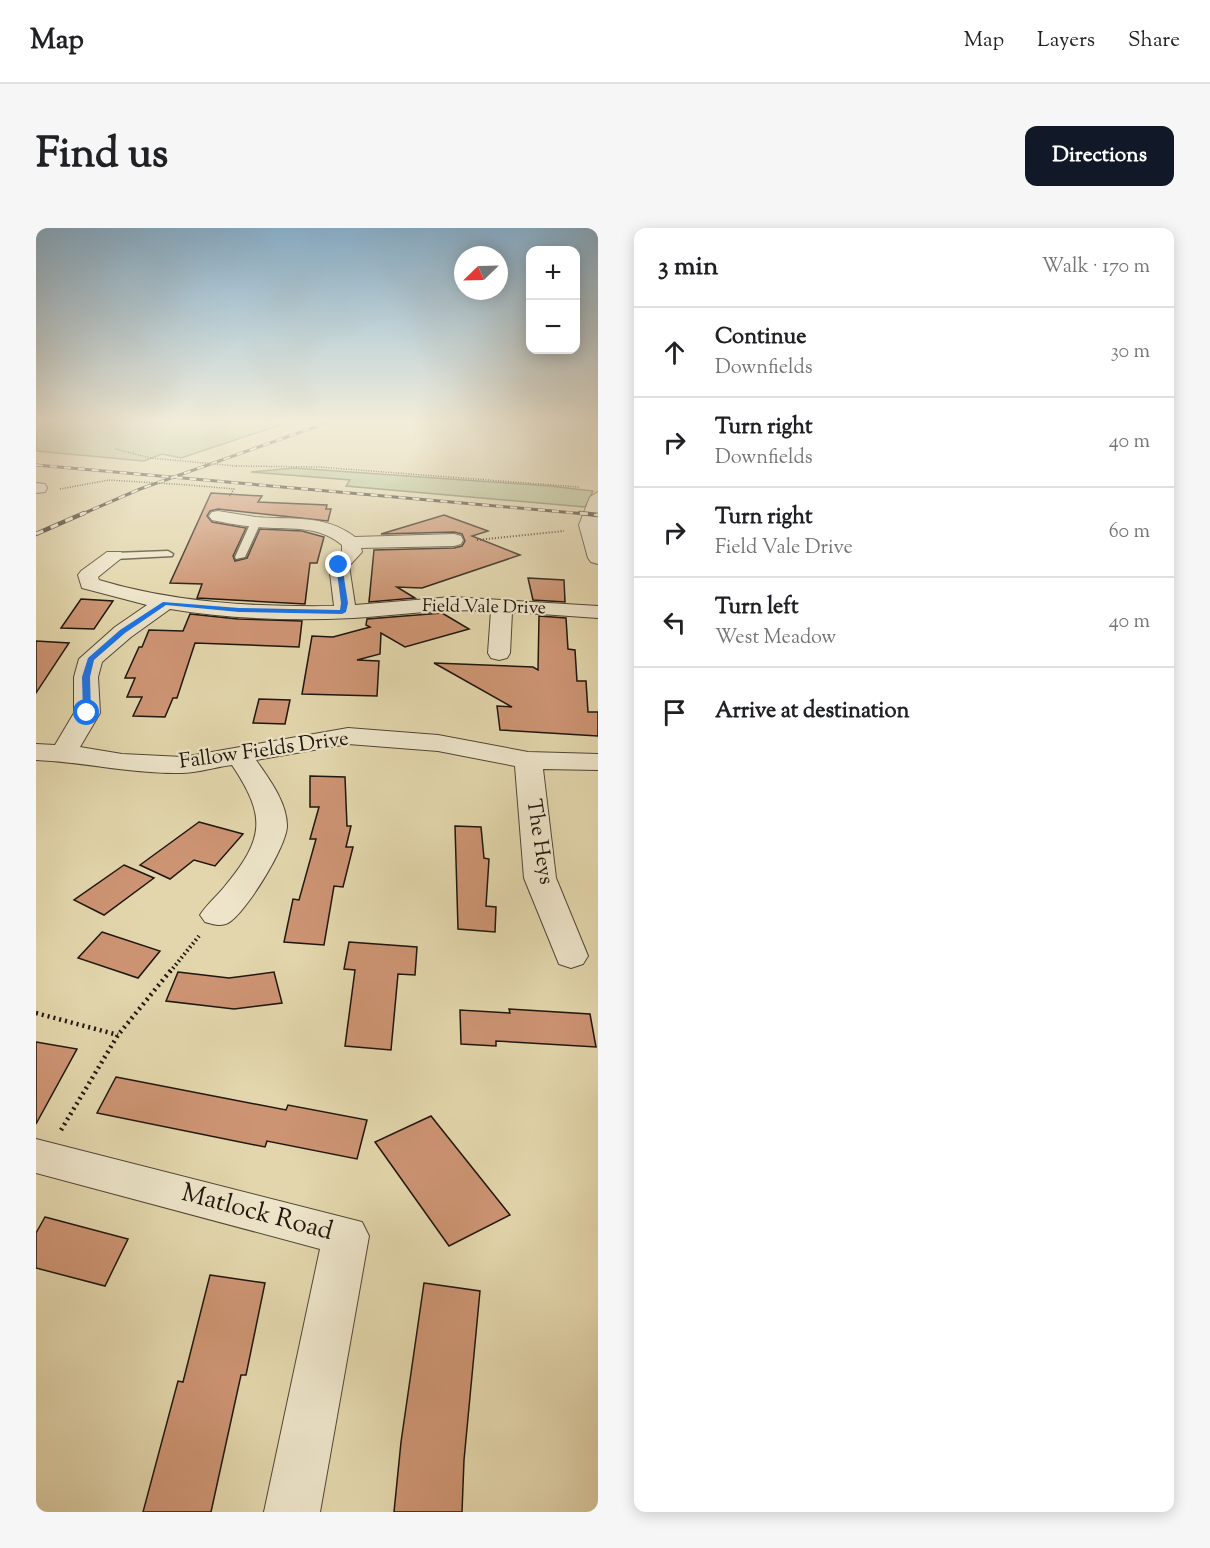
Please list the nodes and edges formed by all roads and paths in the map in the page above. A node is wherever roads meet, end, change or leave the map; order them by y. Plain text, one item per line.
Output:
1 (104, 481) edge
2 (124, 481) edge
3 (516, 481) edge
4 (189, 485) dead end
5 (37, 488) edge
6 (593, 493) edge
7 (218, 516) dead end
8 (256, 522) junction
9 (589, 530) junction
10 (454, 540) joint
11 (351, 543) junction
12 (168, 554) dead end
13 (114, 556) joint
14 (240, 557) dead end
15 (598, 558) edge
16 (165, 603) junction
17 (502, 606) junction
18 (342, 612) junction
19 (598, 612) edge
20 (499, 653) dead end
21 (36, 752) edge
22 (63, 753) junction
23 (240, 757) junction
24 (528, 760) junction
25 (598, 762) edge
26 (217, 915) joint
27 (571, 956) dead end
28 (36, 1013) edge
29 (118, 1035) junction
30 (40, 1157) edge
31 (292, 1512) edge

1 - 5 path, bridge
2 - 4 path, bridge
3 - 6 path, bridge
6 - 9 street
7 - 8 street
8 - 11 street
8 - 14 lane
9 - 10 path
9 - 15 street
10 - 11 street
11 - 18 street
12 - 13 lane
13 - 16 street, Field Vale Drive
16 - 18 street, Field Vale Drive
16 - 22 street
17 - 18 street, Field Vale Drive
17 - 19 street, Field Vale Drive
17 - 20 street
21 - 22 street, Fallow Fields Drive
22 - 23 street, Fallow Fields Drive
23 - 24 street, Fallow Fields Drive
23 - 26 street
24 - 25 street, Fallow Fields Drive
24 - 27 street, The Heys
26 - 29 path
28 - 29 path
29 - 30 path
30 - 31 street, Matlock Road

